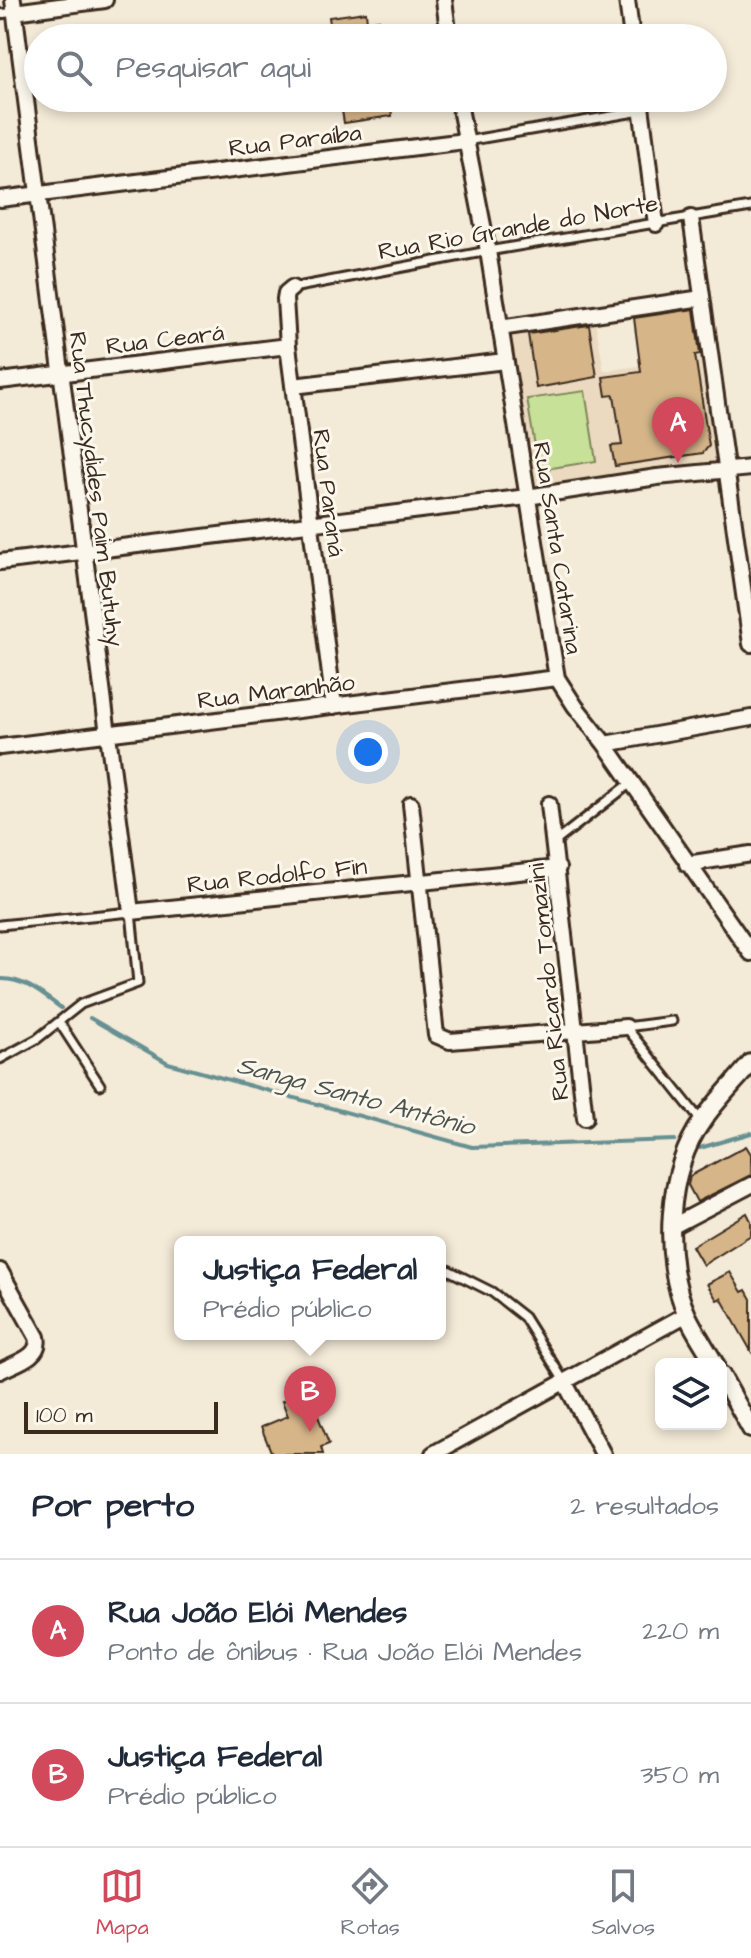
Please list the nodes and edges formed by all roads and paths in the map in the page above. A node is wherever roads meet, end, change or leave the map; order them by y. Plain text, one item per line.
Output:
1 (105, 0) edge
2 (444, 0) edge
3 (627, 0) edge
4 (9, 8) edge
5 (447, 24) edge
6 (630, 24) edge
7 (24, 108) edge
8 (25, 112) edge
9 (460, 112) edge
10 (602, 112) edge
11 (641, 112) edge
12 (465, 141) junction
13 (37, 194) junction
14 (0, 199) edge
15 (751, 207) edge
16 (691, 218) junction
17 (656, 224) junction
18 (488, 251) junction
19 (292, 288) joint
20 (702, 298) junction
21 (500, 328) junction
22 (288, 346) junction
23 (505, 361) junction
24 (60, 374) junction
25 (0, 381) edge
26 (293, 386) junction
27 (751, 468) edge
28 (726, 470) junction
29 (527, 497) junction
30 (310, 522) junction
31 (83, 551) junction
32 (0, 562) edge
33 (751, 644) edge
34 (557, 678) junction
35 (334, 706) junction
36 (751, 718) edge
37 (106, 734) junction
38 (605, 744) junction
39 (0, 747) edge
40 (632, 782) junction
41 (411, 804) dead end
42 (549, 804) dead end
43 (554, 842) junction
44 (751, 854) edge
45 (687, 864) junction
46 (558, 868) junction
47 (420, 882) junction
48 (131, 912) junction
49 (0, 925) edge
50 (751, 953) edge
51 (672, 1021) dead end
52 (59, 1022) junction
53 (626, 1027) junction
54 (574, 1030) junction
55 (0, 1059) edge
56 (751, 1063) edge
57 (100, 1085) dead end
58 (585, 1118) dead end
59 (701, 1121) junction
60 (751, 1185) edge
61 (671, 1227) junction
62 (446, 1269) dead end
63 (0, 1271) edge
64 (687, 1314) junction
65 (712, 1358) edge
66 (0, 1371) edge
67 (564, 1381) junction
68 (727, 1386) edge
69 (751, 1429) edge
70 (433, 1454) edge
71 (603, 1454) edge

1 - 4 street
2 - 5 street
3 - 6 street
4 - 7 street, Rua Thucydides Paim Butuhy
8 - 13 street, Rua Thucydides Paim Butuhy
9 - 12 street, Rua Santa Catarina
10 - 12 lane, Rua Paraíba
11 - 17 street
12 - 13 street, Rua Paraíba
12 - 18 street, Rua Santa Catarina
13 - 14 street, Rua Paraíba
13 - 24 street, Rua Thucydides Paim Butuhy
15 - 16 lane, Rua Rio Grande do Norte
16 - 17 lane, Rua Rio Grande do Norte
16 - 20 street
17 - 18 lane, Rua Rio Grande do Norte
18 - 19 lane, Rua Rio Grande do Norte
18 - 21 street, Rua Santa Catarina
19 - 22 street, Rua Paraná
20 - 21 street
20 - 28 street
21 - 23 street, Rua Santa Catarina
22 - 24 street, Rua Ceará
22 - 26 street, Rua Paraná
23 - 26 street
23 - 29 street, Rua Santa Catarina
24 - 25 street, Rua Ceará
24 - 31 street, Rua Thucydides Paim Butuhy
26 - 30 street, Rua Paraná
27 - 28 street
28 - 29 street
28 - 33 street
29 - 30 street
29 - 34 street, Rua Santa Catarina
30 - 31 street
30 - 35 street, Rua Paraná
31 - 32 street
31 - 37 street, Rua Thucydides Paim Butuhy
34 - 35 street, Rua Maranhão
34 - 38 street, Rua Santa Catarina
35 - 37 street, Rua Maranhão
36 - 38 street
37 - 39 street, Rua Maranhão
37 - 48 street, Rua Thucydides Paim Butuhy
38 - 40 street, Rua Santa Catarina
40 - 43 lane, Rua Ricardo Tomazini
40 - 45 street, Rua Santa Catarina
41 - 47 street
42 - 43 street, Rua Ricardo Tomazini
43 - 46 street, Rua Ricardo Tomazini
44 - 45 street
45 - 50 street, Rua Santa Catarina
46 - 47 street, Rua Rodolfo Fin
46 - 54 street, Rua Ricardo Tomazini
47 - 48 street, Rua Rodolfo Fin
47 - 54 street
48 - 49 lane, Rua Rodolfo Fin
48 - 52 lane, Rua Thucydides Paim Butuhy
51 - 53 lane
52 - 55 lane
52 - 57 lane
53 - 54 street
53 - 59 lane
54 - 58 street, Rua Ricardo Tomazini
56 - 59 street
59 - 61 street
60 - 61 street
61 - 64 street
62 - 67 lane
63 - 66 street
64 - 65 street
64 - 67 street
67 - 70 street
67 - 71 street
68 - 69 street

